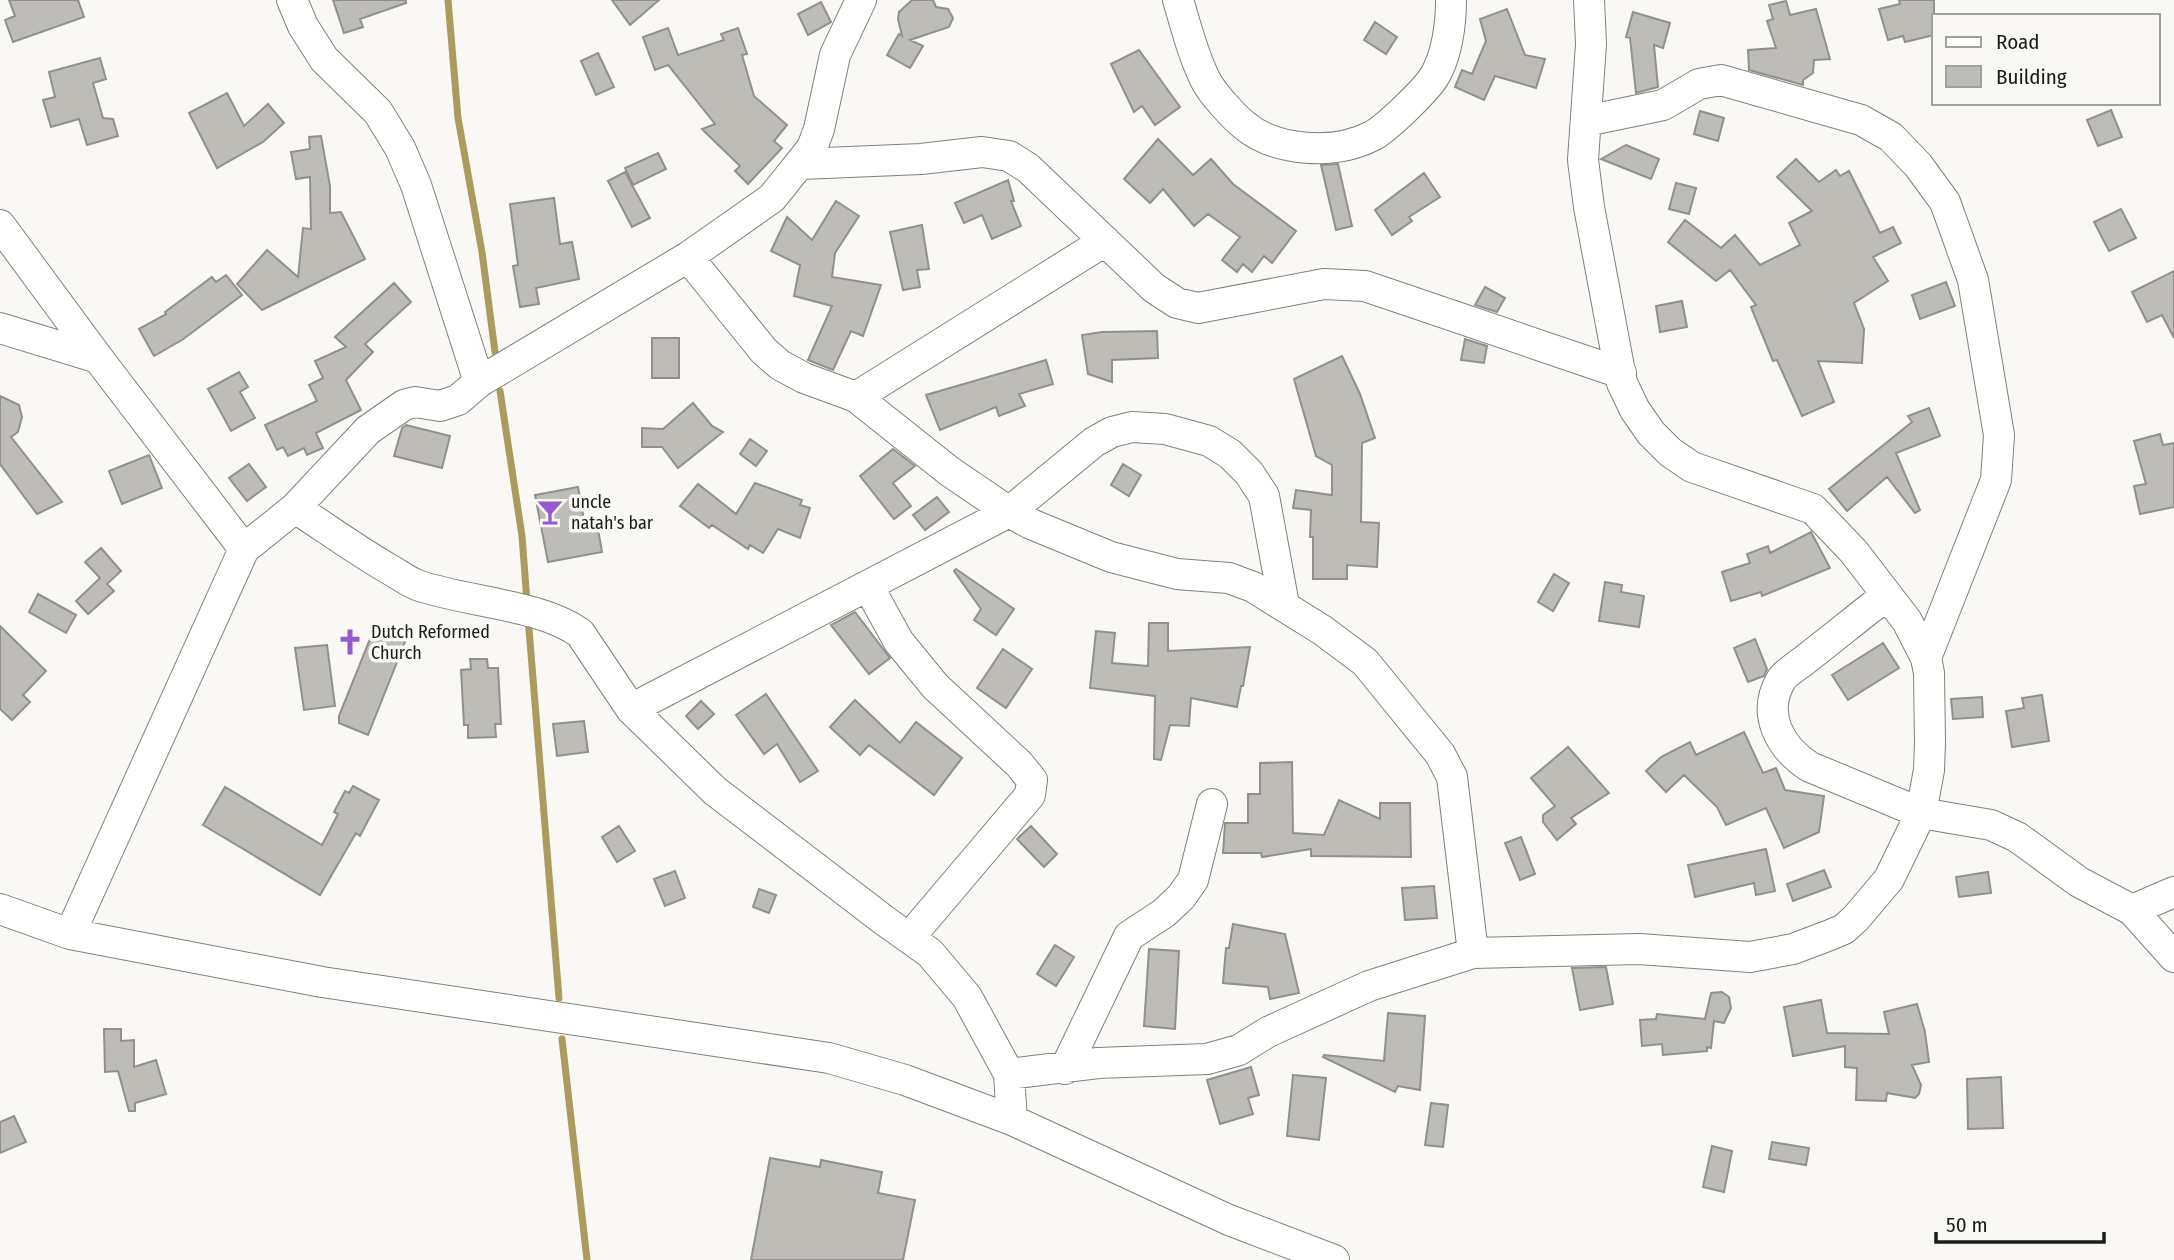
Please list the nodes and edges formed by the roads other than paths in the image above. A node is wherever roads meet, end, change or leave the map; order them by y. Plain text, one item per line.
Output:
1 (292, 0) edge
2 (861, 0) edge
3 (1178, 0) edge
4 (1451, 0) edge
5 (1589, 0) edge
6 (1586, 121) junction
7 (801, 164) junction
8 (0, 225) edge
9 (1105, 241) junction
10 (688, 257) junction
11 (0, 328) edge
12 (98, 358) junction
13 (1621, 373) junction
14 (479, 382) junction
15 (856, 397) junction
16 (295, 508) junction
17 (1009, 512) junction
18 (244, 549) junction
19 (868, 586) junction
20 (1887, 595) junction
21 (1284, 605) junction
22 (1926, 658) junction
23 (631, 709) junction
24 (1212, 804) dead end
25 (1921, 813) junction
26 (2174, 892) edge
27 (0, 909) edge
28 (2132, 910) junction
29 (70, 934) junction
30 (908, 937) junction
31 (1473, 953) junction
32 (2174, 957) edge
33 (1065, 1069) junction
34 (1009, 1074) junction
35 (1012, 1120) junction
36 (1334, 1260) edge

1 - 14 street
2 - 7 street
3 - 4 street
5 - 6 street
6 - 13 street
6 - 22 street
7 - 9 street
7 - 10 street
8 - 12 street
9 - 13 street
9 - 15 street
10 - 14 street
10 - 15 street
11 - 12 street
12 - 18 street
13 - 20 street
14 - 16 street
15 - 17 street
16 - 18 street
16 - 23 street
17 - 19 street
17 - 21 street
17 - 21 street
18 - 29 street
19 - 23 street
19 - 30 street
20 - 22 street
20 - 25 street
21 - 31 street
22 - 25 street
23 - 30 street
24 - 33 street
25 - 28 street
25 - 31 street
26 - 28 street
27 - 29 street
28 - 32 street
29 - 35 street
30 - 34 street
31 - 33 street
33 - 34 street
34 - 35 street
35 - 36 street

